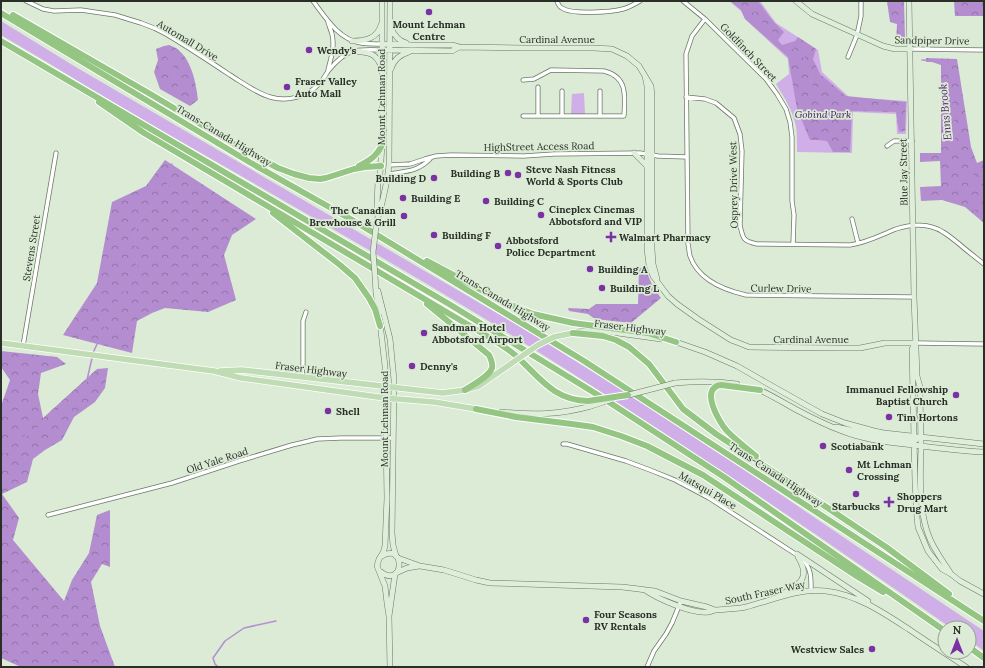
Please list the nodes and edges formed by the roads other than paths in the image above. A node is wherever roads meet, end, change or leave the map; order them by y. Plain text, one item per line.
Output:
1 (26, 1) edge
2 (313, 1) edge
3 (382, 1) edge
4 (390, 1) edge
5 (556, 1) edge
6 (640, 1) edge
7 (682, 1) edge
8 (796, 1) edge
9 (861, 1) edge
10 (909, 1) edge
11 (1, 9) edge
12 (1, 13) edge
13 (382, 19) junction
14 (705, 19) junction
15 (328, 20) junction
16 (390, 26) junction
17 (856, 35) junction
18 (1, 41) edge
19 (352, 41) junction
20 (413, 45) junction
21 (382, 47) junction
22 (390, 47) junction
23 (459, 48) junction
24 (911, 49) junction
25 (17, 50) junction
26 (984, 50) edge
27 (352, 51) junction
28 (416, 51) junction
29 (848, 57) dead end
30 (328, 72) junction
31 (383, 73) junction
32 (390, 74) junction
33 (523, 80) dead end
34 (538, 86) dead end
35 (562, 91) dead end
36 (600, 91) dead end
37 (686, 97) junction
38 (523, 116) dead end
39 (538, 116) junction
40 (562, 116) junction
41 (600, 116) junction
42 (912, 141) junction
43 (382, 145) junction
44 (887, 146) dead end
45 (56, 153) dead end
46 (634, 154) junction
47 (650, 155) junction
48 (687, 157) junction
49 (431, 158) junction
50 (389, 165) junction
51 (381, 166) junction
52 (647, 166) junction
53 (354, 169) junction
54 (380, 174) junction
55 (388, 174) junction
56 (254, 198) junction
57 (377, 216) junction
58 (852, 219) dead end
59 (354, 221) junction
60 (913, 225) junction
61 (858, 243) junction
62 (793, 244) junction
63 (984, 264) edge
64 (376, 283) junction
65 (659, 284) junction
66 (407, 288) junction
67 (914, 297) junction
68 (306, 312) dead end
69 (380, 326) junction
70 (573, 333) junction
71 (676, 342) junction
72 (1, 343) edge
73 (916, 343) junction
74 (984, 344) edge
75 (23, 346) junction
76 (214, 371) junction
77 (302, 377) junction
78 (385, 387) junction
79 (394, 388) junction
80 (465, 390) junction
81 (760, 390) junction
82 (628, 395) joint
83 (385, 398) junction
84 (393, 398) junction
85 (589, 404) junction
86 (476, 409) junction
87 (921, 437) junction
88 (386, 438) junction
89 (393, 438) junction
90 (914, 441) junction
91 (563, 444) dead end
92 (984, 444) edge
93 (920, 446) junction
94 (984, 452) edge
95 (789, 482) junction
96 (48, 515) dead end
97 (931, 542) junction
98 (925, 544) junction
99 (797, 554) junction
100 (381, 556) junction
101 (397, 557) junction
102 (420, 566) junction
103 (381, 572) junction
104 (395, 574) junction
105 (951, 574) junction
106 (811, 591) junction
107 (984, 594) edge
108 (770, 599) junction
109 (680, 604) junction
110 (919, 613) junction
111 (390, 616) junction
112 (892, 618) junction
113 (984, 621) edge
114 (937, 625) edge
115 (390, 667) edge
116 (647, 667) edge
117 (966, 667) edge

1 - 30 street, Automall Drive
2 - 15 street, Automall Drive
3 - 13 street, Mount Lehman Road
4 - 16 street, Mount Lehman Road
5 - 6 street
7 - 14 street, Goldfinch Street
8 - 17 street, Sandpiper Drive
9 - 17 street
10 - 24 street, Blue Jay Street
11 - 53 highway
12 - 59 highway, Trans-Canada Highway
13 - 19 street
13 - 21 street, Mount Lehman Road
14 - 37 street, Curlew Drive
14 - 62 street, Goldfinch Street
15 - 19 street, Automall Drive
15 - 30 street, Automall Drive
16 - 20 street
16 - 22 street, Mount Lehman Road
17 - 24 street, Sandpiper Drive
17 - 29 street
18 - 25 highway
19 - 21 street
20 - 22 street, Cardinal Avenue
20 - 23 street, Cardinal Avenue
21 - 22 street
21 - 27 street
21 - 31 street, Mount Lehman Road
22 - 28 street, Cardinal Avenue
22 - 32 street, Mount Lehman Road
23 - 28 street, Cardinal Avenue
23 - 47 street, Cardinal Avenue
24 - 26 street, Sandpiper Drive
24 - 42 street, Blue Jay Street
25 - 56 highway
25 - 110 highway
27 - 30 street, Automall Drive
27 - 31 street
28 - 32 street
31 - 43 street, Mount Lehman Road
32 - 50 street, Mount Lehman Road
33 - 41 street
34 - 39 street
35 - 40 street
36 - 41 street
37 - 48 street, Curlew Drive
37 - 62 street, Osprey Drive West
38 - 39 street
39 - 40 street
40 - 41 street
42 - 44 street
42 - 60 street, Blue Jay Street
43 - 51 street, Mount Lehman Road
43 - 53 highway
45 - 75 street, Stevens Street
46 - 47 street, HighStreet Access Road
46 - 49 street, HighStreet Access Road
46 - 52 street
47 - 48 street
47 - 52 street, Cardinal Avenue
47 - 65 street, Cardinal Avenue
48 - 67 street, Curlew Drive
49 - 50 street, HighStreet Access Road
49 - 55 street, HighStreet Access Road
50 - 51 street
50 - 55 street, Mount Lehman Road
51 - 53 highway
51 - 54 street, Mount Lehman Road
52 - 65 street, Cardinal Avenue
54 - 55 street
54 - 57 street, Mount Lehman Road
55 - 57 street, Mount Lehman Road
56 - 66 highway
56 - 69 highway
57 - 64 street, Mount Lehman Road, bridge
58 - 61 street
59 - 71 highway
59 - 113 highway, Trans-Canada Highway
60 - 61 street, Osprey Drive West
60 - 63 street
60 - 67 street, Blue Jay Street
61 - 62 street, Osprey Drive West
64 - 69 street, Mount Lehman Road
64 - 79 street, Mount Lehman Road
65 - 73 street, Cardinal Avenue
66 - 80 highway
66 - 85 highway
67 - 73 street, Blue Jay Street
68 - 77 street
69 - 78 street, Mount Lehman Road
70 - 71 street, Fraser Highway
70 - 80 main road, Fraser Highway, bridge
70 - 95 highway
71 - 90 street, Fraser Highway
72 - 75 main road, Fraser Highway
73 - 74 street, Cardinal Avenue
73 - 87 street, Blue Jay Street
73 - 90 street, Blue Jay Street
75 - 76 main road, Fraser Highway
76 - 77 main road, Fraser Highway
76 - 83 main road, Fraser Highway
77 - 78 main road, Fraser Highway
78 - 79 main road, Fraser Highway
78 - 83 street, Mount Lehman Road
79 - 80 main road, Fraser Highway
79 - 84 street, Mount Lehman Road
81 - 82 street, Fraser Highway, bridge
81 - 90 street, Fraser Highway
81 - 95 highway
82 - 85 highway, bridge
83 - 84 main road, Fraser Highway
83 - 88 street, Mount Lehman Road
84 - 86 main road, Fraser Highway
84 - 89 street, Mount Lehman Road
85 - 86 street, Fraser Highway
86 - 110 highway
87 - 90 street, Fraser Highway
87 - 92 street, Fraser Highway
87 - 93 street, Blue Jay Street
88 - 89 street, Old Yale Road
88 - 96 street, Old Yale Road
88 - 100 street, Mount Lehman Road
89 - 101 street, Mount Lehman Road
90 - 93 street
90 - 98 street, Blue Jay Street
91 - 99 street, Matsqui Place
93 - 94 street
93 - 97 street, Blue Jay Street
95 - 113 highway
97 - 98 street
97 - 105 street, Blue Jay Street
98 - 105 street, Blue Jay Street
99 - 106 street, Matsqui Place
99 - 108 street
99 - 112 street
100 - 101 street
100 - 103 street
101 - 102 street, South Fraser Way
101 - 104 street
102 - 104 street, South Fraser Way
102 - 109 street, South Fraser Way
103 - 104 street
103 - 111 street
104 - 111 street
105 - 107 street, Blue Jay Street
106 - 108 street, South Fraser Way
106 - 112 street, South Fraser Way
108 - 109 street, South Fraser Way
109 - 116 street
110 - 114 highway
111 - 115 street
112 - 117 street, South Fraser Way

